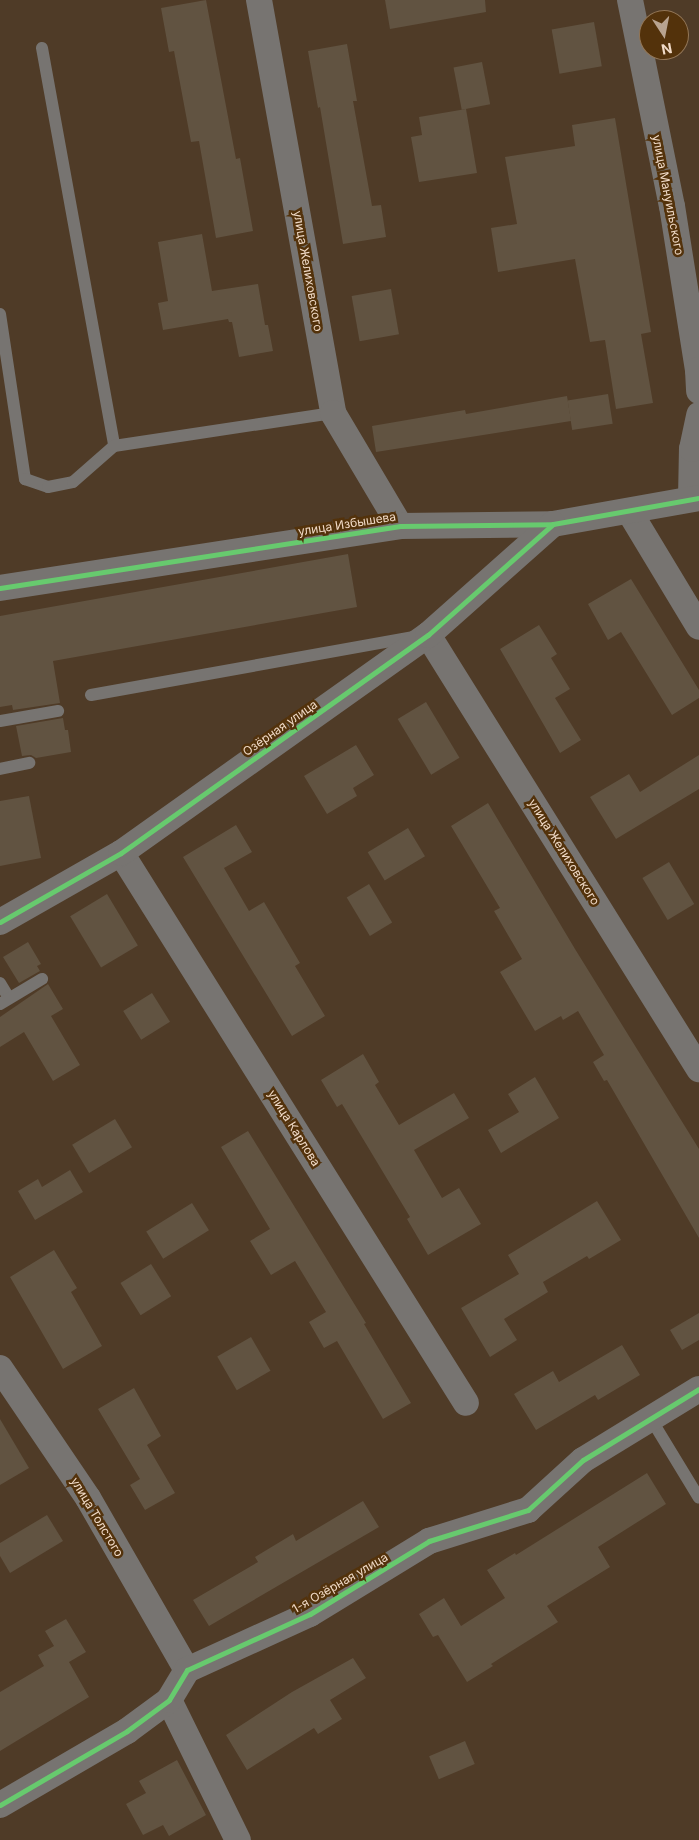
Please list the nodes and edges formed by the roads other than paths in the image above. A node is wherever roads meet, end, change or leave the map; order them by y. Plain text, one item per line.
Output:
1 (260, 0) edge
2 (630, 0) edge
3 (42, 48) dead end
4 (0, 314) edge
5 (699, 391) edge
6 (333, 413) junction
7 (699, 415) edge
8 (114, 446) junction
9 (695, 498) edge
10 (629, 511) junction
11 (553, 524) junction
12 (400, 526) junction
13 (0, 588) edge
14 (699, 627) edge
15 (428, 635) junction
16 (91, 695) dead end
17 (58, 711) dead end
18 (0, 721) edge
19 (29, 764) dead end
20 (0, 769) edge
21 (121, 853) junction
22 (0, 922) edge
23 (42, 979) dead end
24 (0, 983) edge
25 (5, 1001) edge
26 (699, 1069) edge
27 (0, 1368) edge
28 (699, 1389) edge
29 (466, 1404) dead end
30 (651, 1419) junction
31 (699, 1498) edge
32 (187, 1670) junction
33 (169, 1700) junction
34 (0, 1805) edge
35 (238, 1840) edge

1 - 6 street, улица Желиховского
2 - 5 street, улица Мануильского
3 - 8 lane
4 - 8 lane
6 - 8 lane
6 - 12 street, улица Желиховского
7 - 9 street
9 - 10 street, улица Избышева
10 - 11 street, улица Избышева
10 - 14 street
11 - 12 street, улица Избышева
11 - 15 street, Озёрная улица
12 - 13 street, улица Избышева
15 - 16 lane
15 - 21 street, Озёрная улица
15 - 26 street, улица Желиховского
17 - 18 lane
19 - 20 lane
21 - 22 street, Озёрная улица
21 - 29 street, улица Карлова
23 - 25 lane
24 - 25 lane
27 - 32 street, улица Толстого
28 - 30 street, 1-я Озёрная улица
30 - 31 lane
30 - 32 street, 1-я Озёрная улица
32 - 33 street
33 - 34 street
33 - 35 street

